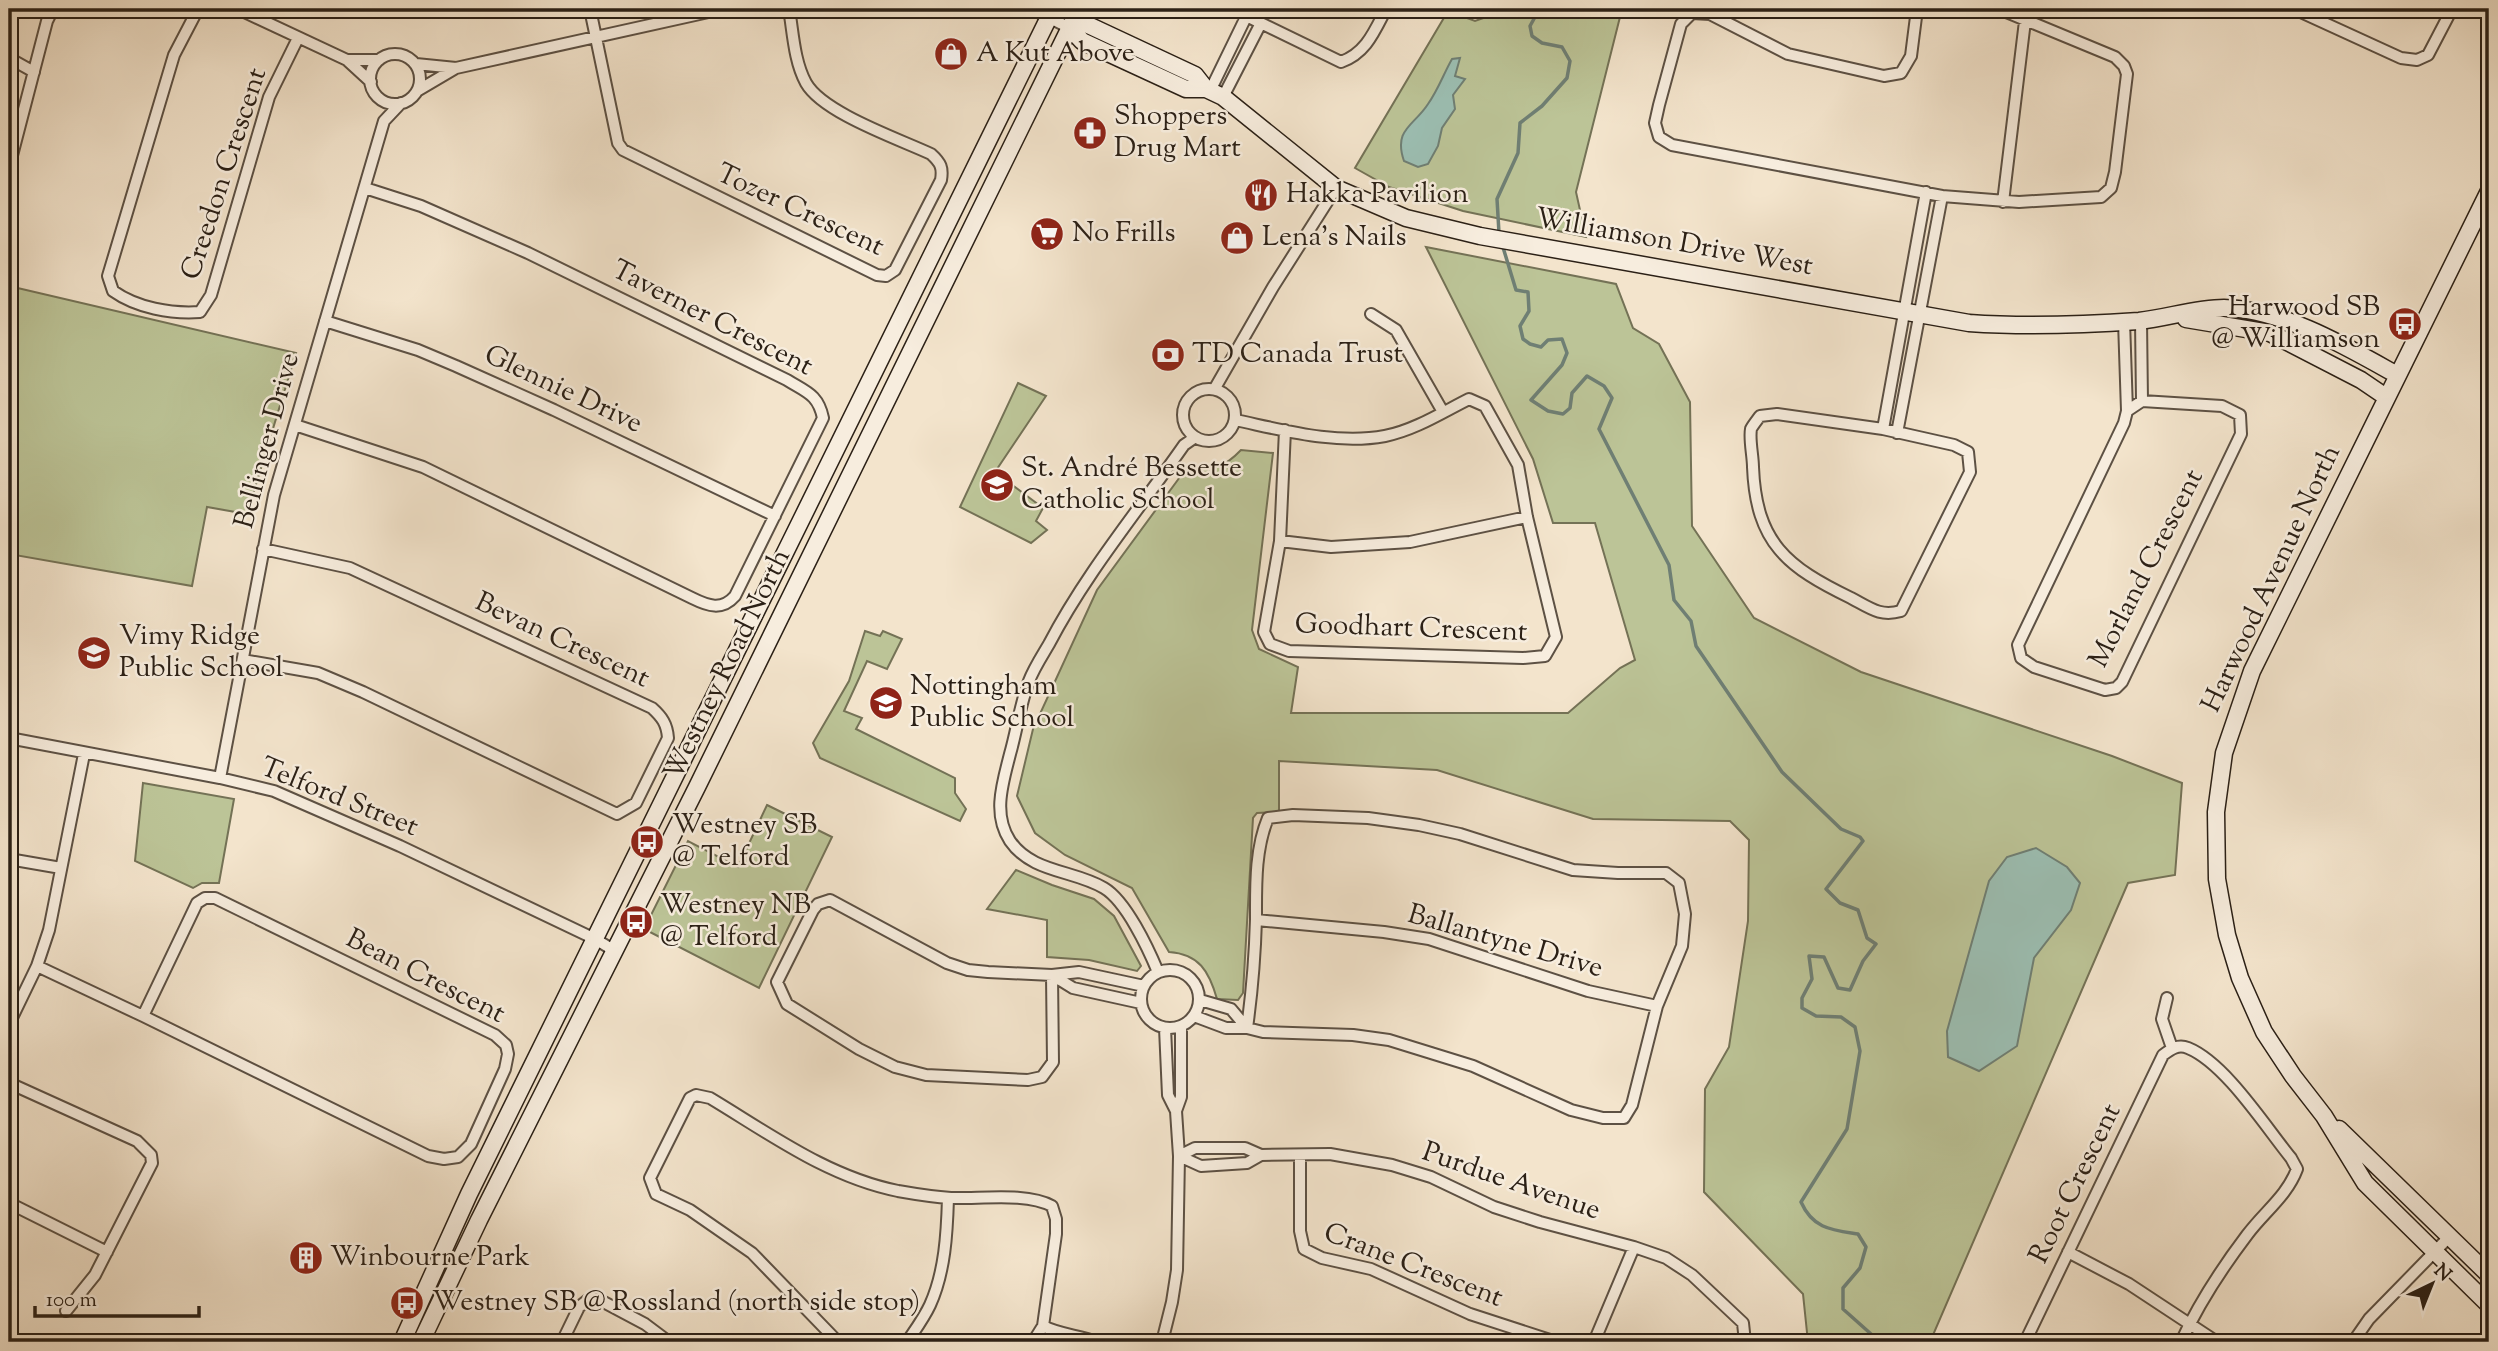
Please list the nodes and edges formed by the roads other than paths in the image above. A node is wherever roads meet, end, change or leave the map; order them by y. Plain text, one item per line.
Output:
1 (53, 9) edge
2 (198, 9) edge
3 (238, 9) edge
4 (590, 9) edge
5 (722, 9) edge
6 (789, 9) edge
7 (1032, 9) edge
8 (1079, 9) edge
9 (1232, 9) edge
10 (1386, 9) edge
11 (1917, 9) edge
12 (1999, 9) edge
13 (2294, 9) edge
14 (2452, 9) edge
15 (1051, 13) edge
16 (1246, 16) junction
17 (2025, 21) junction
18 (1261, 23) junction
19 (1070, 27) junction
20 (298, 38) junction
21 (596, 38) junction
22 (9, 58) edge
23 (347, 60) junction
24 (379, 60) junction
25 (416, 64) junction
26 (456, 68) junction
27 (34, 72) junction
28 (370, 82) junction
29 (417, 91) junction
30 (1213, 92) junction
31 (377, 96) junction
32 (401, 103) junction
33 (384, 121) junction
34 (9, 167) edge
35 (365, 188) junction
36 (1336, 188) junction
37 (2489, 191) edge
38 (1926, 192) junction
39 (1942, 195) junction
40 (2003, 202) junction
41 (1371, 314) dead end
42 (1911, 314) junction
43 (2172, 316) junction
44 (326, 321) junction
45 (2124, 321) junction
46 (2141, 321) junction
47 (2397, 375) junction
48 (1215, 388) junction
49 (2386, 397) junction
50 (2142, 401) junction
51 (2127, 411) junction
52 (1443, 412) junction
53 (1235, 420) junction
54 (295, 425) junction
55 (1883, 429) junction
56 (1285, 430) junction
57 (1897, 433) junction
58 (1194, 438) junction
59 (775, 516) junction
60 (1527, 517) junction
61 (1280, 541) junction
62 (262, 549) junction
63 (243, 660) junction
64 (9, 738) edge
65 (84, 754) junction
66 (220, 778) junction
67 (9, 859) edge
68 (61, 868) junction
69 (1256, 920) junction
70 (596, 939) junction
71 (615, 951) junction
72 (37, 966) junction
73 (1158, 972) junction
74 (1052, 975) junction
75 (1144, 986) junction
76 (2167, 998) dead end
77 (1200, 1000) junction
78 (1142, 1003) junction
79 (1657, 1006) junction
80 (143, 1016) junction
81 (1194, 1016) junction
82 (9, 1024) edge
83 (1181, 1026) junction
84 (1165, 1028) junction
85 (1247, 1028) junction
86 (2172, 1048) junction
87 (9, 1083) edge
88 (1175, 1111) junction
89 (2324, 1116) junction
90 (1261, 1155) junction
91 (1179, 1156) junction
92 (1300, 1156) junction
93 (948, 1198) junction
94 (9, 1203) edge
95 (2450, 1237) junction
96 (1634, 1247) junction
97 (107, 1252) junction
98 (2068, 1252) junction
99 (2435, 1252) junction
100 (2489, 1275) edge
101 (2489, 1305) edge
102 (66, 1311) dead end
103 (2189, 1324) junction
104 (1043, 1325) junction
105 (1061, 1338) edge
106 (402, 1342) edge
107 (421, 1342) edge
108 (562, 1342) edge
109 (669, 1342) edge
110 (838, 1342) edge
111 (907, 1342) edge
112 (1033, 1342) edge
113 (1097, 1342) edge
114 (1162, 1342) edge
115 (1556, 1342) edge
116 (1594, 1342) edge
117 (1745, 1342) edge
118 (2025, 1342) edge
119 (2180, 1342) edge
120 (2217, 1342) edge
121 (2353, 1342) edge

1 - 27 street
2 - 20 street, Creedon Crescent
3 - 20 street
4 - 21 street
5 - 21 street
6 - 21 street, Tozer Crescent
7 - 15 street
8 - 19 main road, Westney Road North
9 - 16 street
10 - 18 street
11 - 38 street
12 - 17 street
13 - 14 street
15 - 19 street
15 - 70 main road, Westney Road North
16 - 18 street
16 - 30 street
17 - 40 street
17 - 40 street
18 - 30 street
19 - 30 main road, Williamson Drive West
19 - 71 main road, Westney Road North
20 - 23 street
21 - 26 street
22 - 27 street
23 - 24 street
23 - 28 street
24 - 25 street
24 - 28 street
25 - 26 street
25 - 29 street
26 - 29 street
27 - 34 street
28 - 31 street
29 - 32 street
30 - 36 main road, Williamson Drive West
31 - 32 street
31 - 33 street
32 - 33 street, Bellinger Drive
33 - 35 street, Bellinger Drive
35 - 44 street, Bellinger Drive
35 - 59 street, Taverner Crescent
36 - 42 main road, Williamson Drive West
36 - 48 street
37 - 47 main road, Harwood Avenue North
38 - 39 street
38 - 42 street
39 - 40 street
39 - 42 street
41 - 52 street
42 - 45 main road, Williamson Drive West
42 - 55 street
42 - 57 street
43 - 46 main road, Williamson Drive West
43 - 47 main road, Williamson Drive West
43 - 49 main road, Williamson Drive West
44 - 54 street, Bellinger Drive
44 - 59 street, Glennie Drive
45 - 46 main road, Williamson Drive West
45 - 51 street, Morland Crescent
46 - 50 street
47 - 49 main road, Harwood Avenue North
48 - 53 street
48 - 58 street
49 - 89 main road, Harwood Avenue North
50 - 51 street
50 - 51 street, Morland Crescent
52 - 56 street, Goodhart Crescent
52 - 60 street, Goodhart Crescent
53 - 56 street, Goodhart Crescent
53 - 58 street
54 - 59 street, Taverner Crescent
54 - 62 street, Bellinger Drive
55 - 57 street
55 - 57 street
56 - 61 street, Goodhart Crescent
58 - 73 street
60 - 61 street
60 - 61 street, Goodhart Crescent
62 - 63 street, Bellinger Drive
62 - 63 street, Bevan Crescent
63 - 66 street, Bellinger Drive
64 - 65 street, Telford Street
65 - 66 street, Telford Street
65 - 68 street
66 - 70 street, Telford Street
67 - 68 street
68 - 72 street
69 - 79 street, Ballantyne Drive
69 - 79 street
69 - 85 street
70 - 71 street, Telford Street
70 - 106 main road, Westney Road North
71 - 107 main road, Westney Road North
72 - 80 street, Bean Crescent
72 - 82 street
73 - 75 street
73 - 77 street
74 - 74 street
74 - 75 street
74 - 78 street
75 - 78 street
76 - 86 street
77 - 81 street
77 - 85 street
78 - 84 street
79 - 85 street
80 - 80 street, Bean Crescent
81 - 83 street
81 - 85 street
83 - 84 street
83 - 88 street
84 - 88 street
86 - 98 street, Root Crescent
86 - 103 street
87 - 97 street
88 - 91 street
89 - 95 main road, Harwood Avenue North
89 - 99 main road, Harwood Avenue North
90 - 91 street, Purdue Avenue
90 - 91 street, Purdue Avenue
90 - 92 street, Purdue Avenue
91 - 114 street
92 - 96 street, Purdue Avenue
92 - 115 street, Crane Crescent
93 - 104 street
93 - 110 street
93 - 111 street
94 - 97 street
95 - 99 street
95 - 100 main road, Harwood Avenue North
96 - 116 street
96 - 117 street, Purdue Avenue
97 - 102 street
98 - 103 street
98 - 118 street, Root Crescent
99 - 101 main road, Harwood Avenue North
99 - 121 street
103 - 119 street
103 - 120 street
104 - 105 street
104 - 112 street
105 - 113 street
108 - 109 street

